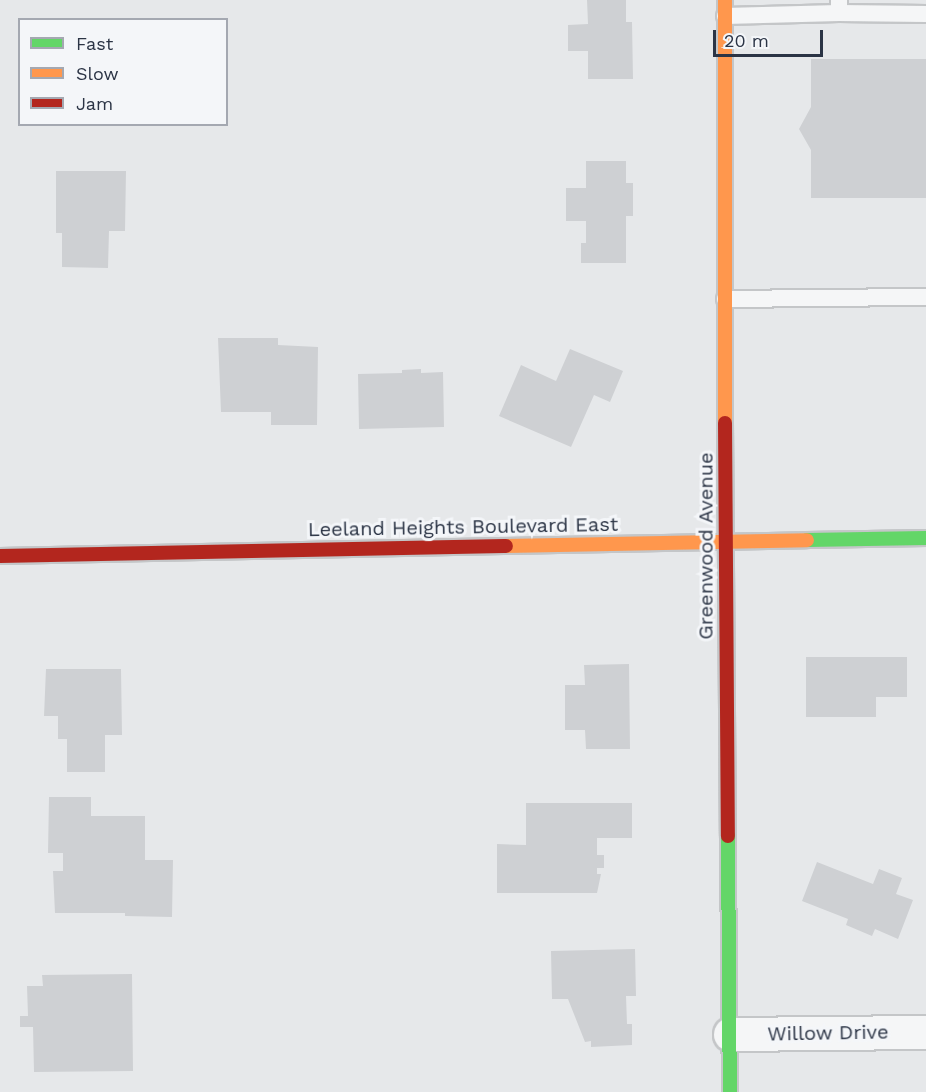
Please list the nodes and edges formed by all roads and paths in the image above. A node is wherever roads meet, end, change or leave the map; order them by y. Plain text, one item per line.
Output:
1 (839, 6) edge
2 (725, 8) edge
3 (926, 14) edge
4 (926, 297) edge
5 (725, 299) junction
6 (926, 538) edge
7 (725, 542) junction
8 (0, 556) edge
9 (926, 1032) edge
10 (730, 1034) junction
11 (730, 1092) edge

1 - 2 lane
1 - 3 lane
2 - 5 street, Greenwood Avenue
4 - 5 lane
5 - 7 street, Greenwood Avenue
6 - 7 street, Leeland Heights Boulevard East
7 - 8 street, Leeland Heights Boulevard East
7 - 10 street, Greenwood Avenue
9 - 10 street, Willow Drive
10 - 11 street, Greenwood Avenue

